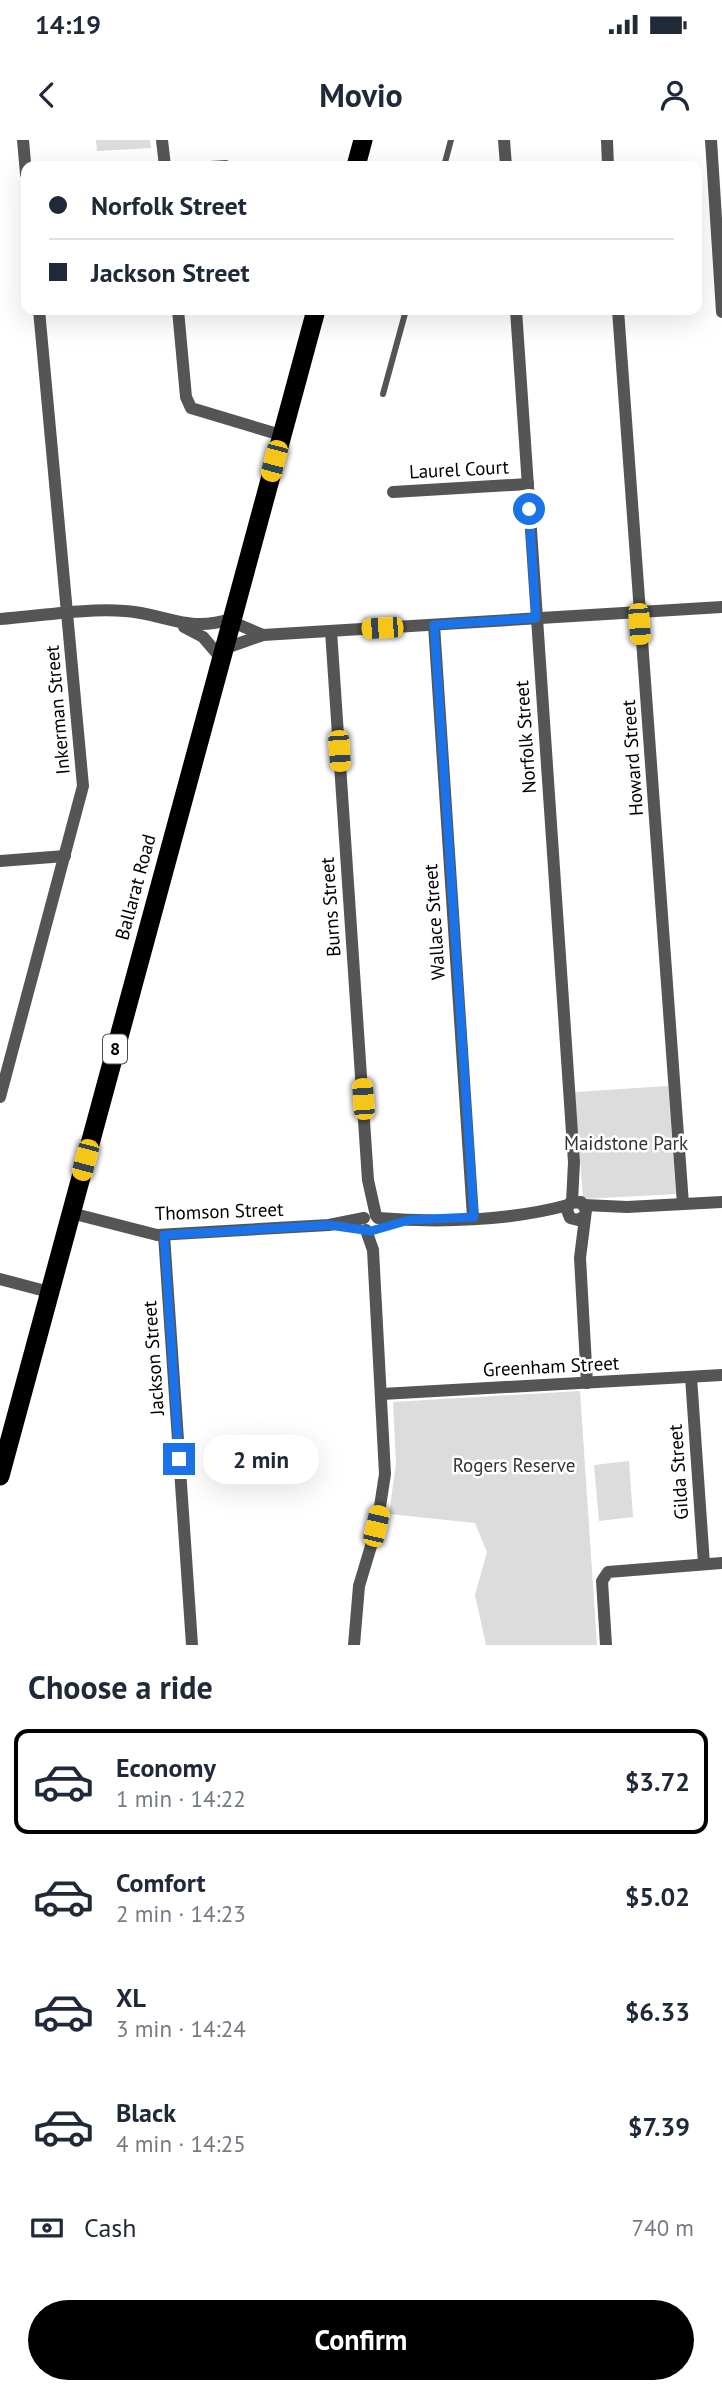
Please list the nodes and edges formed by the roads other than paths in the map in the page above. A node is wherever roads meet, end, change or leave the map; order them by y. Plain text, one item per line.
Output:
1 (23, 140) edge
2 (162, 140) edge
3 (363, 140) edge
4 (451, 140) edge
5 (504, 140) edge
6 (607, 140) edge
7 (710, 140) edge
8 (25, 161) edge
9 (164, 161) edge
10 (357, 161) edge
11 (445, 161) edge
12 (506, 161) edge
13 (608, 161) edge
14 (722, 312) edge
15 (39, 315) edge
16 (178, 315) edge
17 (315, 315) edge
18 (405, 315) edge
19 (516, 315) edge
20 (618, 315) edge
21 (383, 394) dead end
22 (281, 435) junction
23 (528, 484) junction
24 (393, 492) dead end
25 (722, 607) edge
26 (638, 611) junction
27 (68, 614) junction
28 (536, 618) junction
29 (0, 619) edge
30 (231, 620) junction
31 (181, 625) junction
32 (434, 625) junction
33 (331, 631) junction
34 (263, 635) junction
35 (222, 654) junction
36 (65, 856) junction
37 (0, 861) edge
38 (0, 1097) edge
39 (722, 1202) edge
40 (683, 1204) junction
41 (577, 1210) junction
42 (71, 1213) junction
43 (474, 1217) junction
44 (371, 1223) junction
45 (164, 1235) junction
46 (0, 1279) edge
47 (49, 1292) junction
48 (722, 1375) edge
49 (691, 1377) junction
50 (587, 1383) junction
51 (382, 1394) junction
52 (0, 1476) edge
53 (722, 1563) edge
54 (704, 1564) junction
55 (192, 1645) edge
56 (354, 1645) edge
57 (606, 1645) edge

1 - 8 street
2 - 9 street
3 - 10 highway
4 - 11 lane
5 - 12 street
6 - 13 street
7 - 14 street
15 - 27 street, Inkerman Street
16 - 22 street
17 - 22 highway, Ballarat Road / 8
18 - 21 lane
19 - 23 street, Norfolk Street
20 - 26 street, Howard Street
22 - 30 highway, Ballarat Road / 8
23 - 24 street, Laurel Court
23 - 28 street, Norfolk Street
25 - 26 street
26 - 28 street
26 - 40 street, Howard Street
27 - 29 street
27 - 31 street
27 - 36 street, Inkerman Street
28 - 32 street
28 - 41 street, Norfolk Street
30 - 31 street
30 - 34 street
30 - 35 highway, Ballarat Road / 8
31 - 35 street
32 - 33 street
32 - 43 street, Wallace Street
33 - 34 street
33 - 44 street, Burns Street
34 - 35 street
35 - 42 highway, Ballarat Road / 8
36 - 37 street
36 - 38 street, Inkerman Street
39 - 40 street, Thomson Street
40 - 41 street, Thomson Street
41 - 43 street, Thomson Street
41 - 50 street, Norfolk Street
42 - 45 street, Thomson Street
42 - 47 highway, Ballarat Road / 8
43 - 44 street, Thomson Street
44 - 45 street, Thomson Street
44 - 51 street, Burns Street
45 - 55 street, Jackson Street
46 - 47 street
47 - 52 highway, Ballarat Road / 8
48 - 49 street, Greenham Street
49 - 50 street, Greenham Street
49 - 54 street, Gilda Street
50 - 51 street, Greenham Street
51 - 56 street, Burns Street
53 - 54 street
54 - 57 street

